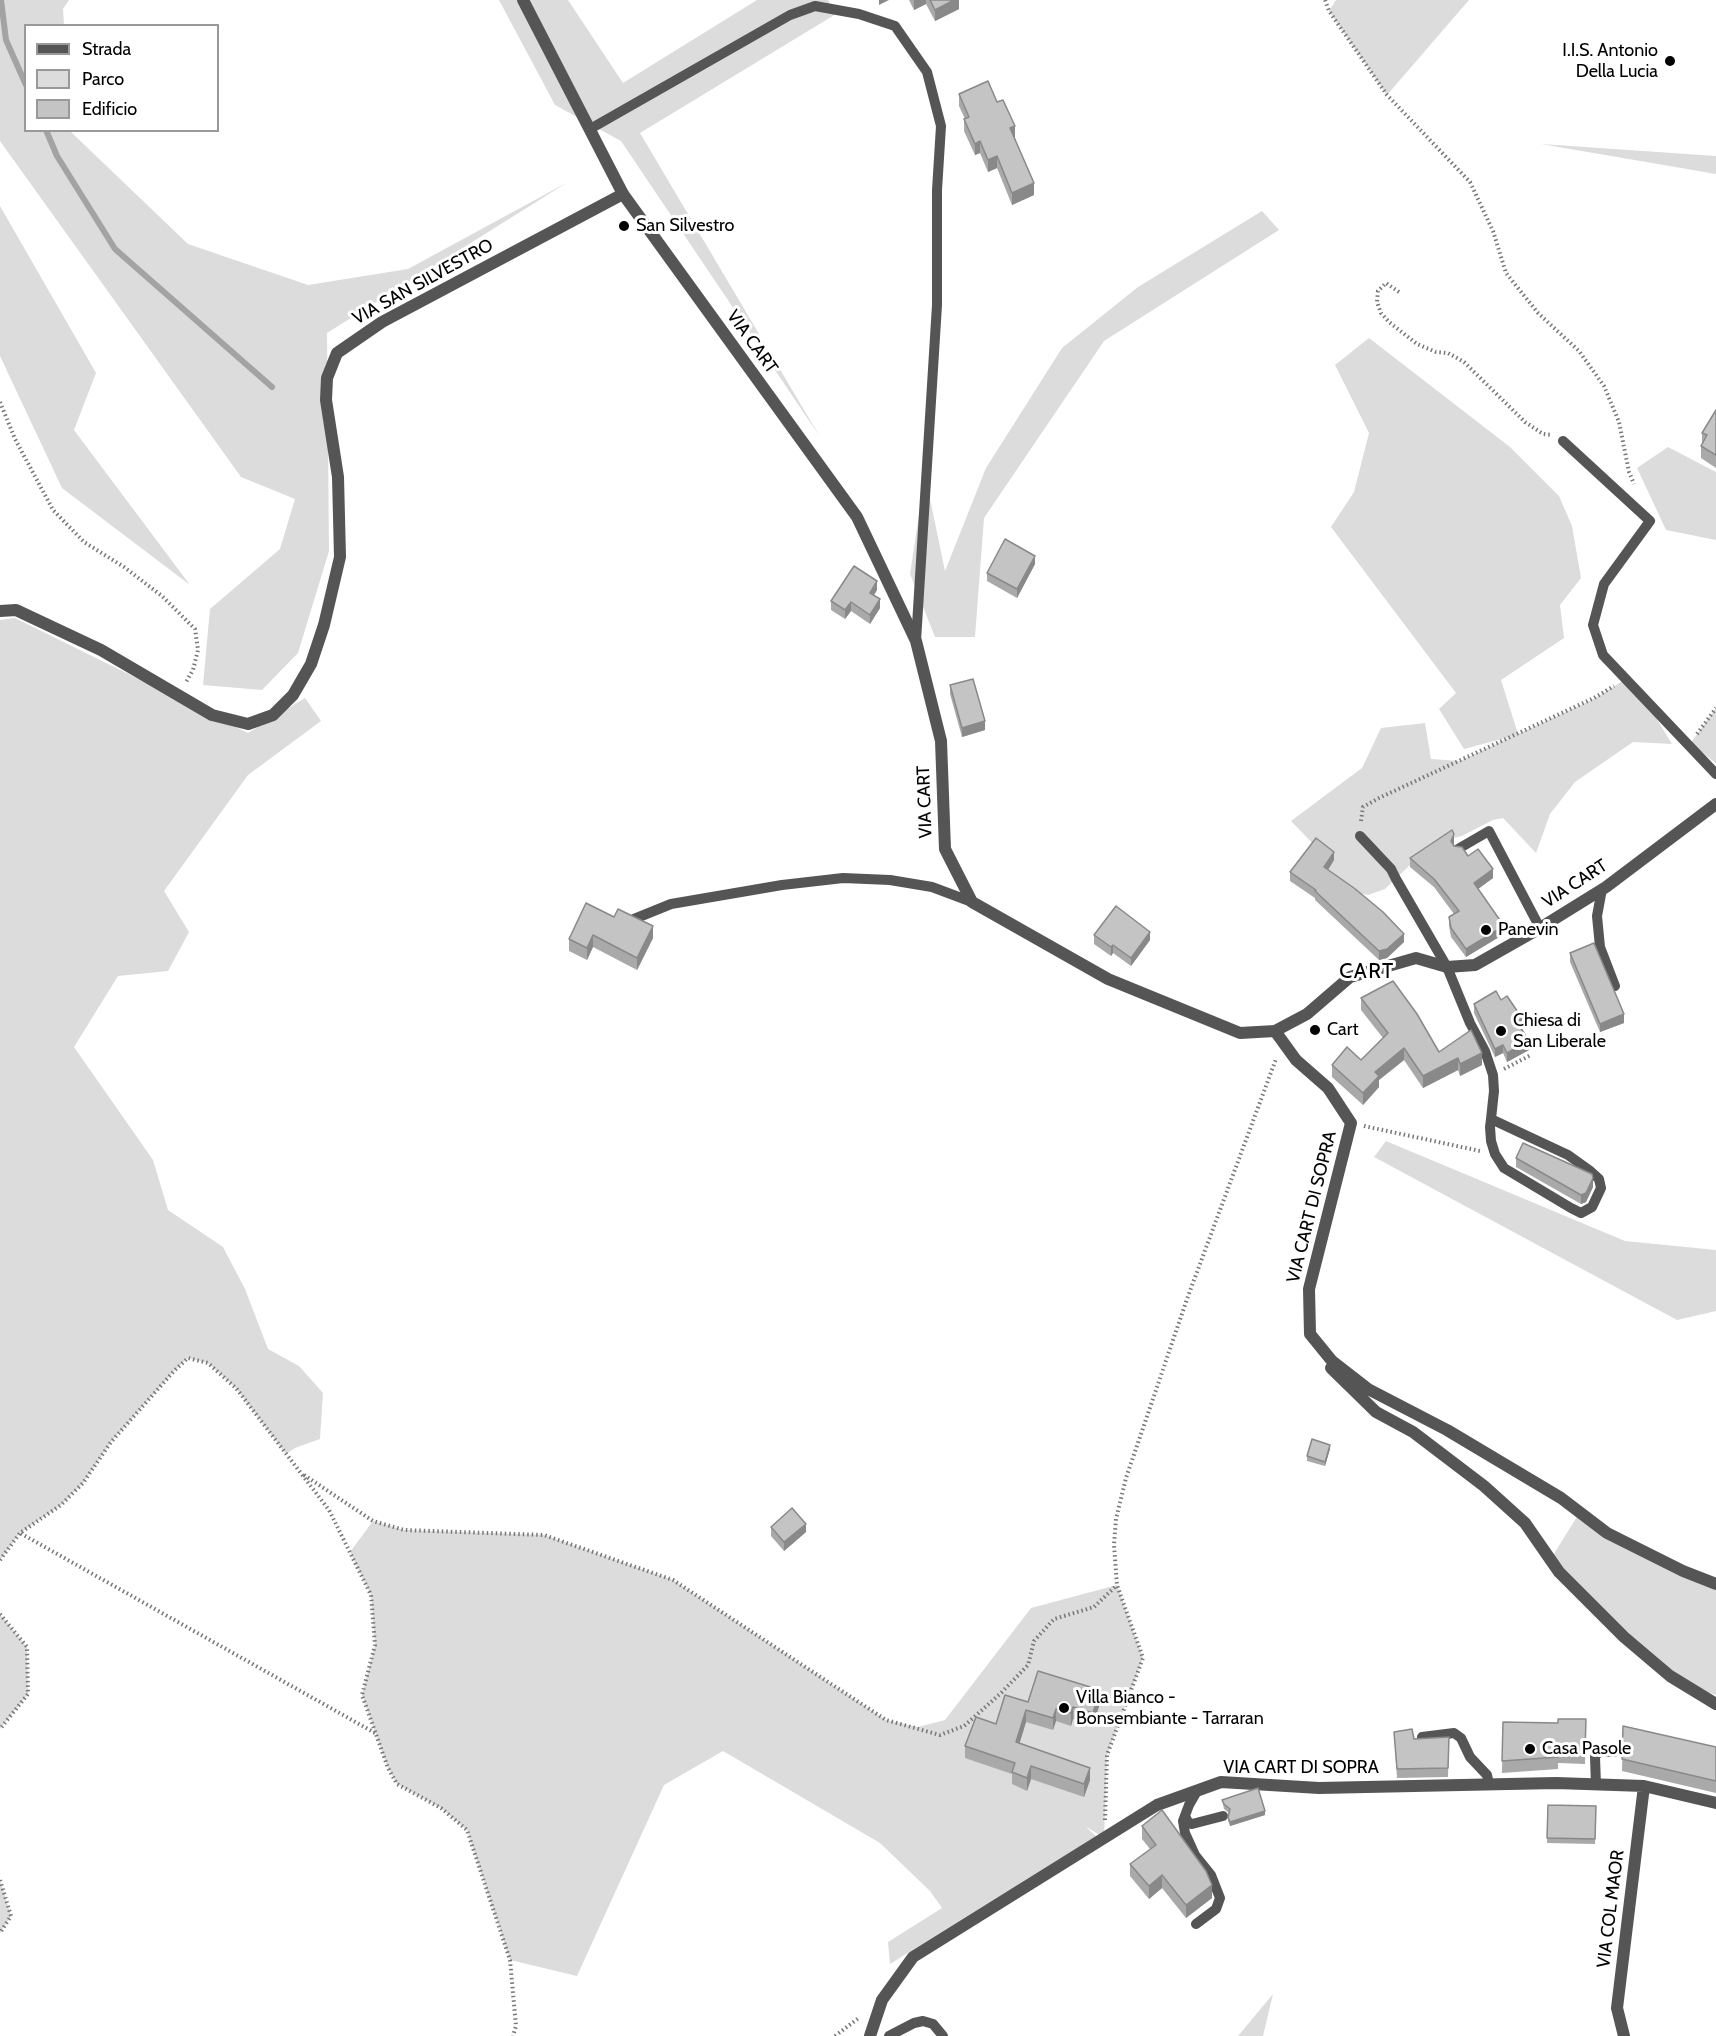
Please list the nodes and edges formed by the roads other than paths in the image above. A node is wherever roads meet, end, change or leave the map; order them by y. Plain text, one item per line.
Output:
1 (523, 0) edge
2 (590, 129) junction
3 (623, 194) junction
4 (1563, 441) road end
5 (0, 611) edge
6 (916, 640) junction
7 (1716, 774) edge
8 (1716, 804) edge
9 (1360, 836) road end
10 (1458, 849) edge
11 (1602, 890) junction
12 (972, 902) junction
13 (634, 919) edge
14 (1540, 928) junction
15 (1448, 967) junction
16 (1615, 986) edge
17 (1275, 1031) junction
18 (1491, 1119) junction
19 (1310, 1334) junction
20 (1716, 1584) edge
21 (1716, 1704) edge
22 (1422, 1737) edge
23 (1614, 1752) dead end
24 (1489, 1784) junction
25 (1596, 1785) junction
26 (1644, 1786) junction
27 (1197, 1791) junction
28 (1716, 1803) edge
29 (1185, 1816) junction
30 (1223, 1816) dead end
31 (1197, 1924) dead end
32 (870, 2036) edge
33 (889, 2036) edge
34 (944, 2036) edge
35 (1624, 2036) edge

1 - 2 street, VIA CART
2 - 3 street, VIA CART
2 - 6 lane
3 - 5 street, VIA SAN SILVESTRO
3 - 6 street, VIA CART
4 - 7 lane
6 - 12 street, VIA CART
8 - 11 street, VIA CART
9 - 15 lane
10 - 14 lane
11 - 14 street, VIA CART
11 - 16 lane
12 - 13 lane
12 - 17 street, VIA CART
14 - 15 street, VIA CART
15 - 17 street, VIA CART
15 - 18 lane
17 - 19 street, VIA CART DI SOPRA
18 - 18 lane
19 - 20 street
19 - 21 street
22 - 24 lane
23 - 25 lane
24 - 25 street, VIA CART DI SOPRA
24 - 27 street, VIA CART DI SOPRA
25 - 26 street, VIA CART DI SOPRA
26 - 28 street, VIA CART DI SOPRA
26 - 35 street, VIA COL MAOR
27 - 29 lane
27 - 32 street, VIA CART DI SOPRA
29 - 30 lane
29 - 31 lane
33 - 34 lane

